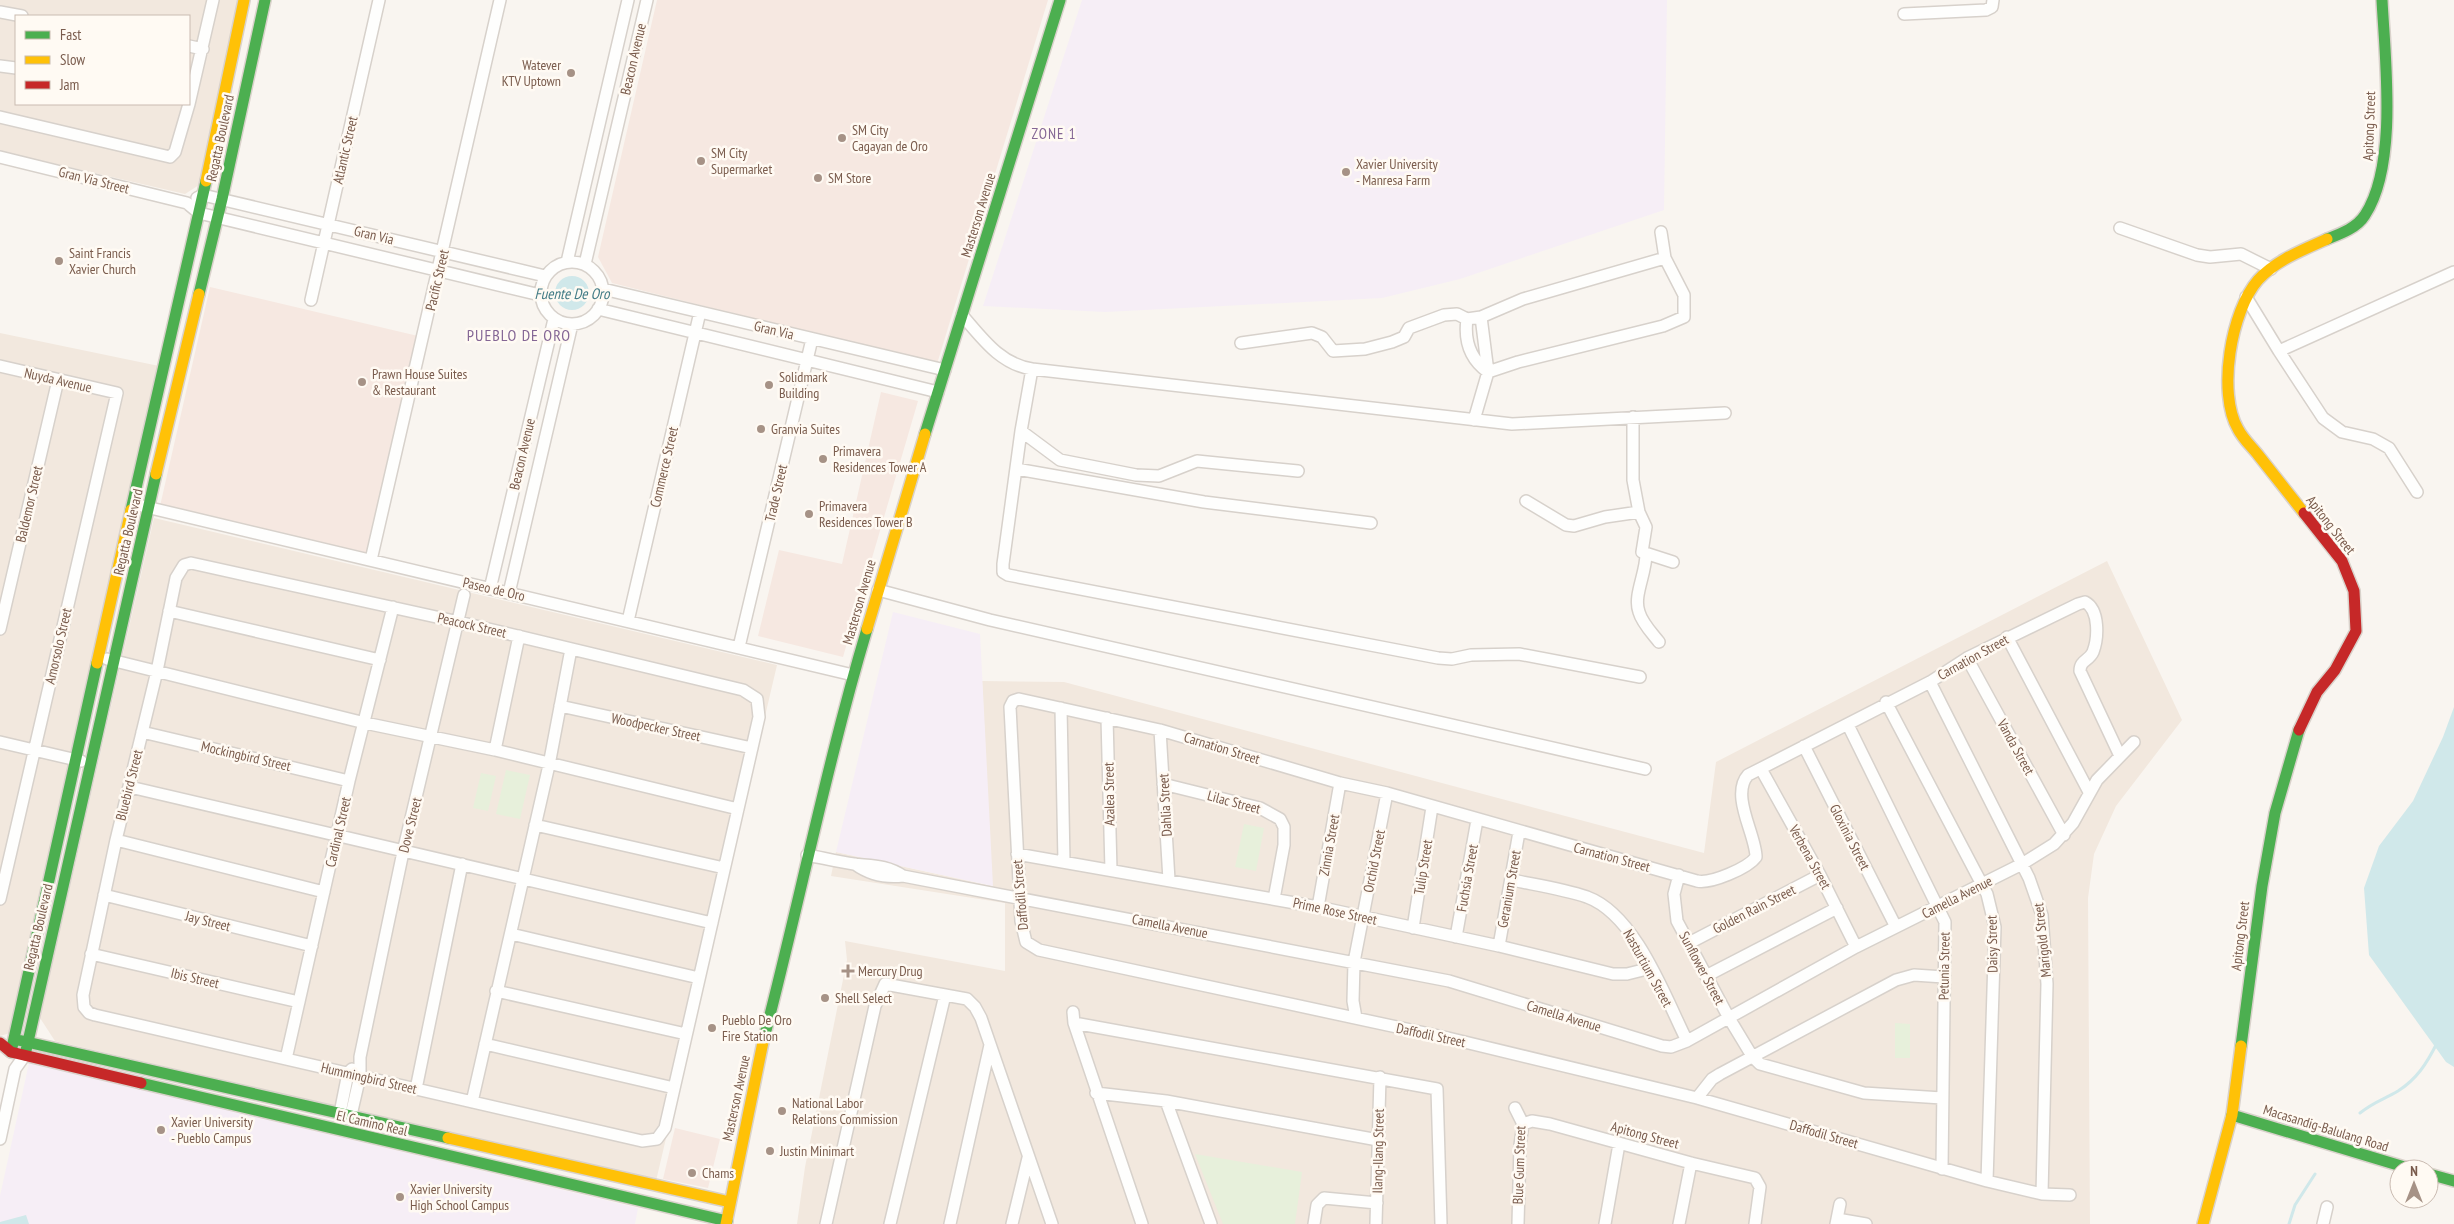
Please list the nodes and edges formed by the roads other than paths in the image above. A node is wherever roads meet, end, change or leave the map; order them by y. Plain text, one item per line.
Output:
1 (213, 0) edge
2 (244, 0) edge
3 (265, 0) edge
4 (379, 0) edge
5 (500, 0) edge
6 (628, 0) edge
7 (647, 0) edge
8 (1060, 0) edge
9 (1993, 0) edge
10 (2382, 0) edge
11 (0, 12) edge
12 (1904, 14) dead end
13 (16, 15) edge
14 (236, 36) junction
15 (256, 40) junction
16 (190, 46) edge
17 (203, 49) junction
18 (0, 66) edge
19 (15, 68) edge
20 (190, 96) edge
21 (188, 105) edge
22 (0, 117) edge
23 (0, 157) edge
24 (204, 194) junction
25 (222, 199) junction
26 (187, 203) junction
27 (199, 212) junction
28 (218, 217) junction
29 (329, 224) junction
30 (2120, 228) dead end
31 (1661, 232) dead end
32 (324, 243) junction
33 (443, 251) junction
34 (1665, 258) junction
35 (567, 262) junction
36 (585, 264) junction
37 (2271, 269) junction
38 (439, 271) junction
39 (2454, 272) edge
40 (545, 276) junction
41 (603, 289) junction
42 (540, 295) junction
43 (2246, 297) junction
44 (311, 300) dead end
45 (598, 310) junction
46 (700, 312) junction
47 (962, 315) junction
48 (1481, 317) junction
49 (554, 319) junction
50 (1467, 319) junction
51 (572, 324) junction
52 (695, 333) junction
53 (812, 339) junction
54 (1241, 343) dead end
55 (2279, 351) junction
56 (807, 360) junction
57 (0, 366) edge
58 (1032, 369) junction
59 (945, 370) junction
60 (1488, 372) junction
61 (58, 380) junction
62 (938, 392) junction
63 (116, 393) joint
64 (1725, 413) dead end
65 (1633, 417) junction
66 (1474, 420) junction
67 (1021, 431) junction
68 (1016, 470) junction
69 (1298, 471) dead end
70 (2417, 492) dead end
71 (1526, 501) dead end
72 (134, 504) junction
73 (150, 508) junction
74 (1639, 512) junction
75 (1371, 523) dead end
76 (1646, 554) junction
77 (371, 560) junction
78 (1673, 562) dead end
79 (184, 565) joint
80 (490, 588) junction
81 (878, 590) junction
82 (509, 593) junction
83 (464, 595) dead end
84 (393, 607) junction
85 (169, 611) junction
86 (628, 621) junction
87 (459, 622) junction
88 (0, 629) edge
89 (519, 636) junction
90 (2007, 637) junction
91 (1659, 642) dead end
92 (739, 647) junction
93 (571, 649) junction
94 (98, 657) junction
95 (1967, 658) junction
96 (380, 660) junction
97 (114, 661) junction
98 (157, 671) junction
99 (853, 674) junction
100 (1640, 677) dead end
101 (1930, 682) junction
102 (1013, 701) joint
103 (1886, 702) junction
104 (560, 706) junction
105 (1061, 708) junction
106 (1107, 718) junction
107 (365, 723) junction
108 (1848, 725) junction
109 (1160, 730) junction
110 (142, 732) junction
111 (432, 737) junction
112 (0, 742) edge
113 (2134, 742) dead end
114 (1804, 746) junction
115 (752, 748) junction
116 (34, 750) junction
117 (494, 750) junction
118 (2120, 756) junction
119 (75, 759) junction
120 (91, 763) junction
121 (548, 764) junction
122 (1645, 769) dead end
123 (1760, 769) junction
124 (349, 781) junction
125 (1340, 783) junction
126 (1163, 784) junction
127 (130, 786) junction
128 (2090, 792) junction
129 (1386, 794) junction
130 (1432, 807) junction
131 (738, 809) junction
132 (1477, 820) junction
133 (535, 825) junction
134 (1519, 832) junction
135 (337, 835) junction
136 (2064, 835) junction
137 (116, 840) junction
138 (403, 852) junction
139 (1017, 854) junction
140 (807, 855) junction
141 (1064, 862) junction
142 (462, 864) junction
143 (2022, 864) junction
144 (724, 868) junction
145 (1111, 870) junction
146 (1820, 874) junction
147 (1678, 875) junction
148 (522, 879) junction
149 (1169, 880) junction
150 (1512, 880) junction
151 (1982, 884) junction
152 (324, 892) junction
153 (104, 895) junction
154 (1018, 896) junction
155 (0, 899) edge
156 (1274, 899) junction
157 (1939, 906) junction
158 (1318, 908) junction
159 (1837, 908) junction
160 (1363, 917) junction
161 (712, 923) junction
162 (1413, 928) junction
163 (1896, 928) junction
164 (511, 934) junction
165 (1456, 937) junction
166 (1689, 943) junction
167 (312, 946) junction
168 (1499, 946) junction
169 (1856, 947) junction
170 (91, 954) junction
171 (1354, 962) junction
172 (1651, 968) junction
173 (1706, 976) junction
174 (1944, 977) junction
175 (699, 978) junction
176 (496, 990) junction
177 (945, 995) junction
178 (299, 1002) junction
179 (84, 1007) joint
180 (1356, 1018) junction
181 (1729, 1018) junction
182 (686, 1034) junction
183 (14, 1039) junction
184 (0, 1042) edge
185 (28, 1042) junction
186 (1687, 1042) junction
187 (485, 1044) junction
188 (991, 1045) junction
189 (11, 1052) junction
190 (25, 1055) junction
191 (1752, 1056) junction
192 (360, 1057) junction
193 (286, 1059) junction
194 (15, 1069) junction
195 (166, 1073) junction
196 (348, 1073) junction
197 (360, 1076) junction
198 (1380, 1077) junction
199 (164, 1088) junction
200 (674, 1088) junction
201 (416, 1089) junction
202 (1096, 1093) junction
203 (1698, 1098) junction
204 (1942, 1098) junction
205 (1166, 1100) junction
206 (472, 1102) junction
207 (1515, 1108) dead end
208 (345, 1114) junction
209 (2232, 1115) junction
210 (1523, 1124) junction
211 (0, 1139) edge
212 (1378, 1140) junction
213 (1619, 1144) junction
214 (1028, 1158) junction
215 (1691, 1163) junction
216 (2389, 1163) edge
217 (1942, 1169) junction
218 (2439, 1177) edge
219 (1987, 1181) junction
220 (2454, 1181) edge
221 (2042, 1194) junction
222 (2070, 1196) dead end
223 (730, 1202) junction
224 (1377, 1203) junction
225 (1840, 1204) dead end
226 (2327, 1207) dead end
227 (726, 1222) edge
228 (1836, 1222) edge
229 (826, 1224) edge
230 (890, 1224) edge
231 (950, 1224) edge
232 (1012, 1224) edge
233 (1052, 1224) edge
234 (1142, 1224) edge
235 (1211, 1224) edge
236 (1314, 1224) edge
237 (1376, 1224) edge
238 (1440, 1224) edge
239 (1518, 1224) edge
240 (1605, 1224) edge
241 (1679, 1224) edge
242 (1755, 1224) edge
243 (1866, 1224) edge
244 (2203, 1224) edge
245 (2323, 1224) edge

1 - 17 street
2 - 14 street, Regatta Boulevard
3 - 15 street, Regatta Boulevard
4 - 29 street, Atlantic Street
5 - 33 street, Pacific Street
6 - 35 street, Beacon Avenue
7 - 36 street, Beacon Avenue
8 - 47 street, Masterson Avenue
9 - 12 street
10 - 37 street, Apitong Street
11 - 13 street
14 - 15 street
14 - 24 street, Regatta Boulevard
15 - 25 street, Regatta Boulevard
16 - 17 street
17 - 20 street
18 - 19 street
21 - 22 street
23 - 26 street, Gran Via Street
24 - 25 street, Gran Via
24 - 26 street
24 - 27 street, Regatta Boulevard
25 - 28 street, Regatta Boulevard
25 - 29 street, Gran Via
26 - 27 street, Gran Via Street
27 - 28 street, Gran Via
27 - 72 street, Regatta Boulevard
28 - 32 street, Gran Via
28 - 73 street, Regatta Boulevard
29 - 32 street, Atlantic Street
29 - 33 street, Gran Via
30 - 37 street
31 - 34 street
32 - 38 street, Gran Via
32 - 44 street, Atlantic Street
33 - 38 street, Pacific Street
33 - 40 street, Gran Via
34 - 48 street
34 - 60 street
35 - 36 street
35 - 40 street
36 - 41 street
37 - 43 street, Apitong Street
38 - 42 street, Gran Via
38 - 77 street, Pacific Street
39 - 55 street
40 - 42 street
41 - 45 street
41 - 46 street, Gran Via
42 - 49 street
43 - 55 street
43 - 209 street, Apitong Street
45 - 51 street
45 - 52 street, Gran Via
46 - 52 street, Commerce Street
46 - 53 street, Gran Via
47 - 58 street
47 - 59 street, Masterson Avenue
48 - 50 street
48 - 60 street
49 - 51 street
49 - 80 street, Beacon Avenue
50 - 54 street
50 - 60 street
51 - 82 street, Beacon Avenue
52 - 56 street, Gran Via
52 - 86 street, Commerce Street
53 - 56 street, Trade Street
53 - 59 street, Gran Via
55 - 70 street
56 - 62 street, Gran Via
56 - 92 street, Trade Street
57 - 61 street, Nuyda Avenue
58 - 66 street
58 - 67 street
59 - 62 street, Masterson Avenue
60 - 66 street
61 - 63 street, Nuyda Avenue
61 - 88 street, Baldemor Street
62 - 81 street, Masterson Avenue
63 - 116 street, Amorsolo Street
64 - 65 street
65 - 66 street
65 - 74 street
67 - 68 street
67 - 69 street
68 - 75 street
68 - 100 street
71 - 74 street
72 - 73 street, Paseo de Oro
72 - 94 street, Regatta Boulevard
73 - 77 street, Paseo de Oro
73 - 97 street, Regatta Boulevard
74 - 76 street
76 - 78 street
76 - 91 street
77 - 80 street, Paseo de Oro
79 - 84 street, Peacock Street
79 - 85 street, Bluebird Street
80 - 82 street, Paseo de Oro
81 - 99 street, Masterson Avenue
81 - 122 street
82 - 86 street, Paseo de Oro
83 - 87 street, Dove Street
84 - 87 street, Peacock Street
84 - 96 street, Cardinal Street
85 - 96 street
85 - 98 street, Bluebird Street
86 - 92 street, Paseo de Oro
87 - 89 street, Peacock Street
87 - 111 street, Dove Street
89 - 93 street, Peacock Street
89 - 117 street
90 - 95 street, Carnation Street
90 - 118 street, Carnation Street
90 - 128 street
92 - 99 street, Paseo de Oro
93 - 104 street
93 - 115 street, Peacock Street
94 - 97 street
94 - 119 street, Regatta Boulevard
95 - 101 street, Carnation Street
95 - 136 street, Vanda Street
96 - 107 street, Cardinal Street
97 - 98 street
97 - 120 street, Regatta Boulevard
98 - 107 street
98 - 110 street, Bluebird Street
99 - 140 street, Masterson Avenue
101 - 103 street, Carnation Street
101 - 143 street, Marigold Street
102 - 105 street, Carnation Street
102 - 139 street, Daffodil Street
103 - 108 street, Carnation Street
103 - 151 street, Daisy Street
104 - 115 street, Woodpecker Street
104 - 121 street
105 - 106 street, Carnation Street
105 - 141 street
106 - 109 street, Carnation Street
106 - 145 street, Azalea Street
107 - 111 street
107 - 124 street, Cardinal Street
108 - 114 street, Carnation Street
108 - 157 street, Petunia Street
109 - 125 street, Carnation Street
109 - 126 street, Dahlia Street
110 - 124 street, Mockingbird Street
110 - 127 street, Bluebird Street
111 - 117 street
111 - 138 street, Dove Street
112 - 116 street
113 - 118 street, Camella Avenue
114 - 123 street, Carnation Street
114 - 163 street, Gloxinia Street
115 - 131 street
116 - 119 street
116 - 155 street, Amorsolo Street
117 - 121 street
118 - 128 street, Camella Avenue
119 - 120 street
119 - 183 street, Regatta Boulevard
120 - 185 street, Regatta Boulevard
121 - 131 street
121 - 133 street
123 - 146 street, Verbena Street
123 - 147 street, Carnation Street
124 - 135 street, Cardinal Street
125 - 129 street, Carnation Street
125 - 158 street, Zinnia Street
126 - 149 street, Dahlia Street
126 - 156 street, Lilac Street
127 - 135 street
127 - 137 street, Bluebird Street
128 - 136 street, Camella Avenue
129 - 130 street, Carnation Street
129 - 160 street, Orchid Street
130 - 132 street, Carnation Street
130 - 162 street, Tulip Street
131 - 144 street
132 - 134 street, Carnation Street
132 - 165 street, Fuchsia Street
133 - 144 street
133 - 148 street
134 - 147 street, Carnation Street
134 - 150 street, Geranium Street
135 - 138 street
135 - 152 street, Cardinal Street
136 - 143 street, Camella Avenue
137 - 152 street
137 - 153 street, Bluebird Street
138 - 142 street
138 - 192 street, Dove Street
139 - 141 street, Prime Rose Street
139 - 154 street, Daffodil Street
140 - 154 street, Camella Avenue
140 - 223 street, Masterson Avenue
141 - 145 street, Prime Rose Street
142 - 148 street
142 - 201 street
143 - 151 street, Camella Avenue
143 - 221 street, Marigold Street
144 - 161 street
145 - 149 street, Prime Rose Street
146 - 159 street, Verbena Street
146 - 166 street, Golden Rain Street
147 - 166 street, Sunflower Street
148 - 161 street
148 - 164 street
149 - 156 street, Prime Rose Street
150 - 168 street, Geranium Street
150 - 172 street, Nasturtium Street
151 - 157 street, Camella Avenue
151 - 219 street, Daisy Street
152 - 167 street, Cardinal Street
153 - 167 street, Jay Street
153 - 170 street, Bluebird Street
154 - 171 street, Camella Avenue
154 - 180 street, Daffodil Street
156 - 158 street, Prime Rose Street
157 - 163 street, Camella Avenue
157 - 174 street, Petunia Street
158 - 160 street, Prime Rose Street
159 - 169 street, Verbena Street
159 - 173 street
160 - 162 street, Prime Rose Street
160 - 171 street, Orchid Street
161 - 175 street
162 - 165 street, Prime Rose Street
163 - 169 street, Camella Avenue
164 - 175 street
164 - 176 street
165 - 168 street, Prime Rose Street
166 - 173 street, Sunflower Street
167 - 178 street, Cardinal Street
168 - 172 street, Prime Rose Street
169 - 181 street, Camella Avenue
170 - 178 street, Ibis Street
170 - 179 street, Bluebird Street
171 - 180 street, Orchid Street
171 - 186 street, Camella Avenue
172 - 186 street, Nasturtium Street
173 - 181 street, Sunflower Street
174 - 191 street
174 - 204 street, Petunia Street
175 - 182 street
176 - 182 street
176 - 187 street
177 - 188 street
177 - 229 street
177 - 230 street
178 - 193 street, Cardinal Street
179 - 193 street, Hummingbird Street
180 - 203 street, Daffodil Street
181 - 186 street, Camella Avenue
181 - 191 street, Sunflower Street
182 - 200 street
183 - 184 street
183 - 185 street, El Camino Real
183 - 189 street, Regatta Boulevard
184 - 189 street
185 - 190 street, Regatta Boulevard
185 - 195 street, El Camino Real
187 - 200 street
187 - 206 street
188 - 214 street
188 - 231 street
189 - 190 street, El Camino Real
189 - 194 street, Regatta Boulevard
190 - 194 street, Regatta Boulevard
190 - 199 street, El Camino Real
191 - 203 street
191 - 204 street
192 - 196 street, Dove Street
192 - 197 street, Dove Street
193 - 196 street, Hummingbird Street
194 - 211 street, Regatta Boulevard
195 - 199 street
195 - 208 street, El Camino Real
196 - 197 street, Hummingbird Street
196 - 208 street, Dove Street
197 - 201 street, Hummingbird Street
197 - 208 street, Dove Street
198 - 202 street
198 - 212 street, Ilang-Ilang Street
198 - 238 street
199 - 227 street, El Camino Real
200 - 206 street, Hummingbird Street
201 - 206 street, Hummingbird Street
202 - 205 street
202 - 234 street
203 - 217 street, Daffodil Street
204 - 217 street, Petunia Street
205 - 212 street
205 - 235 street
207 - 210 street, Blue Gum Street
208 - 223 street, El Camino Real
209 - 216 street, Macasandig-Balulang Road
209 - 244 street, Apitong Street
210 - 213 street, Apitong Street
210 - 239 street, Blue Gum Street
212 - 224 street, Ilang-Ilang Street
213 - 215 street, Apitong Street
213 - 240 street
214 - 232 street
214 - 233 street
215 - 241 street
215 - 242 street, Apitong Street
217 - 219 street, Daffodil Street
218 - 220 street
219 - 221 street, Daffodil Street
221 - 222 street, Daffodil Street
223 - 227 street, Masterson Avenue
224 - 236 street
224 - 237 street, Ilang-Ilang Street
225 - 228 street
226 - 245 street
228 - 243 street

